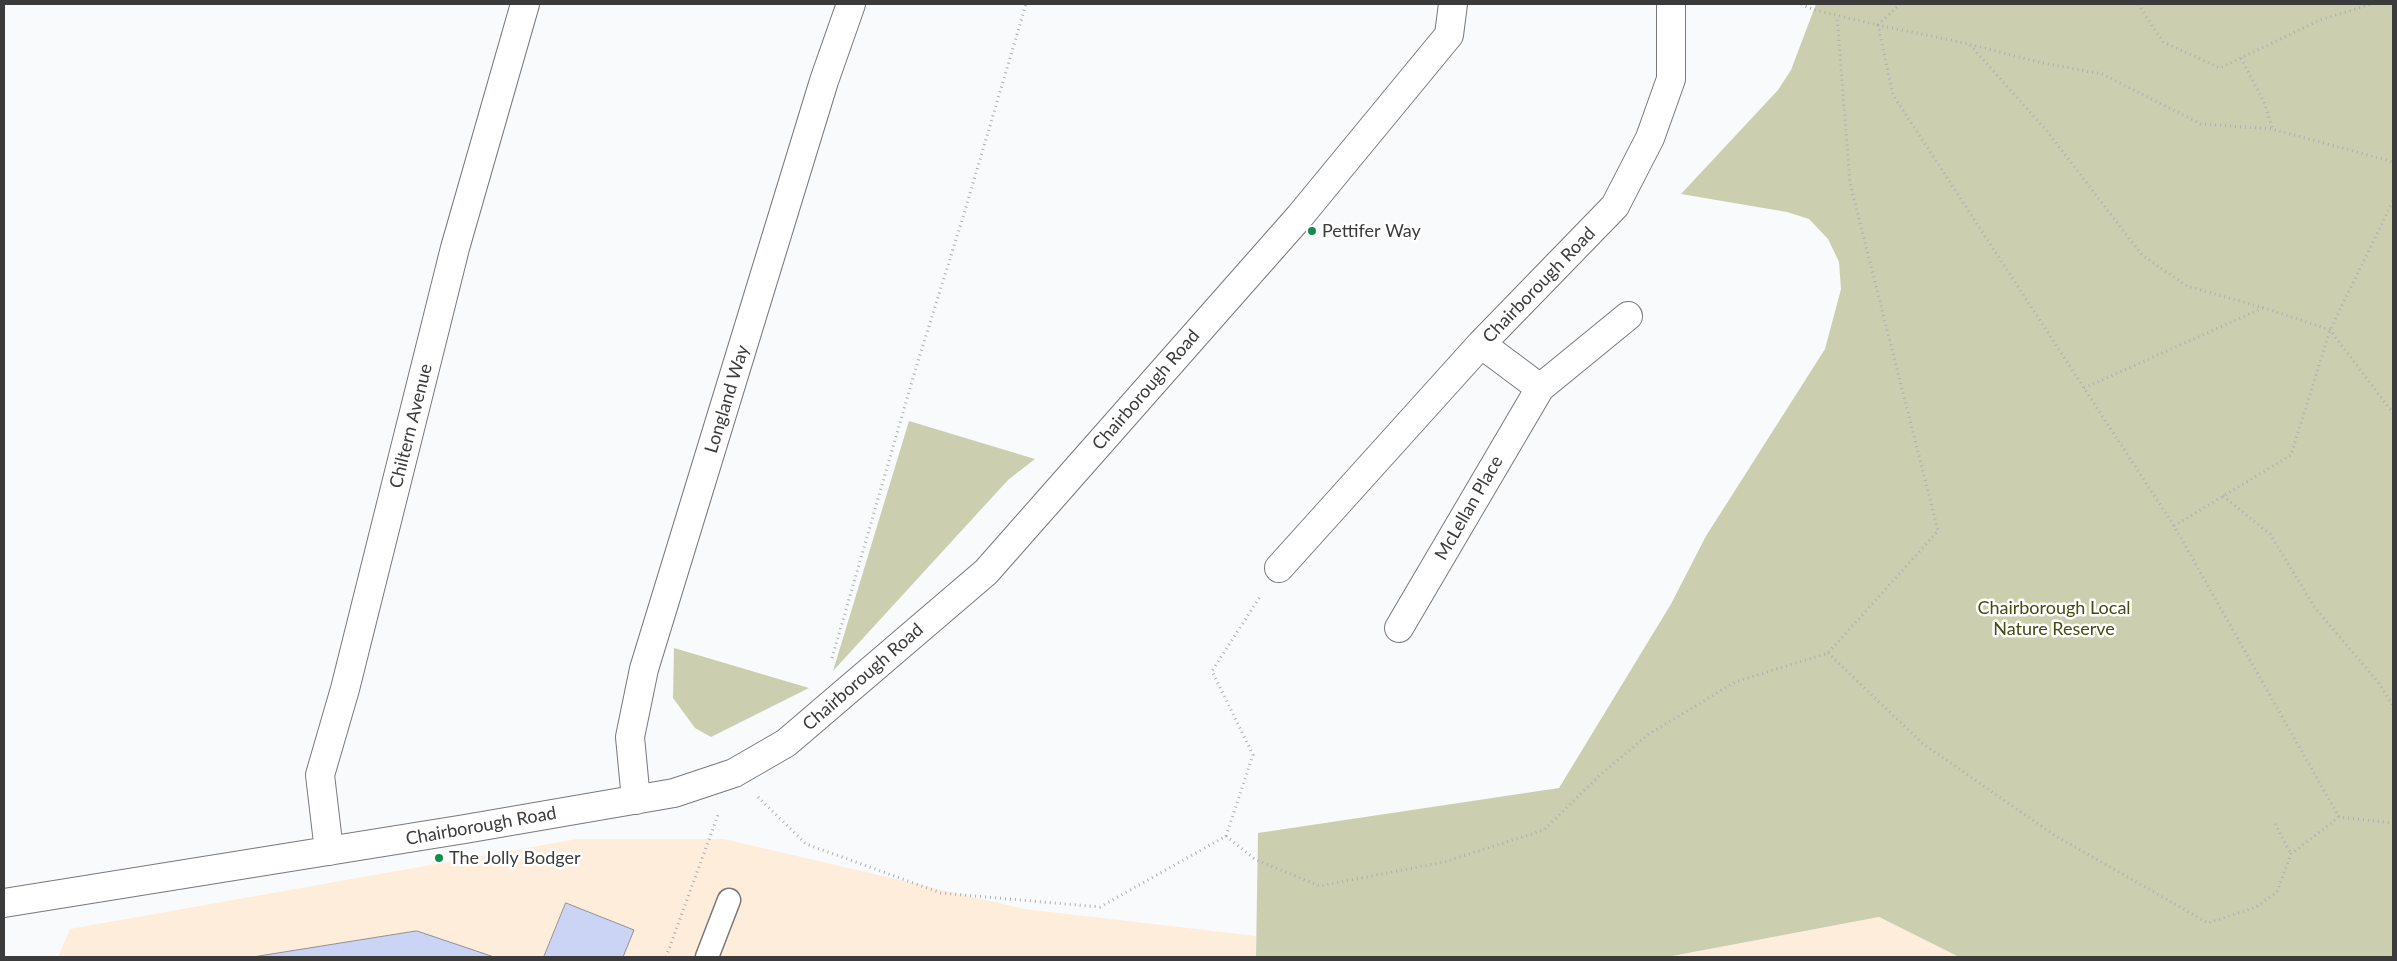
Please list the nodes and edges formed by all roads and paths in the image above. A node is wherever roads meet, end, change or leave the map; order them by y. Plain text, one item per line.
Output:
1 (525, 4) edge
2 (851, 4) edge
3 (1026, 4) edge
4 (1453, 4) edge
5 (1671, 4) edge
6 (1802, 4) edge
7 (1900, 4) edge
8 (2138, 4) edge
9 (2371, 4) edge
10 (1836, 16) junction
11 (1878, 25) junction
12 (1970, 44) junction
13 (2241, 58) junction
14 (2272, 129) junction
15 (2393, 162) edge
16 (2393, 201) edge
17 (2264, 308) junction
18 (1628, 316) dead end
19 (2330, 330) junction
20 (1481, 344) junction
21 (1540, 388) junction
22 (2084, 388) junction
23 (2393, 413) edge
24 (2223, 496) junction
25 (2174, 526) junction
26 (1279, 568) joint
27 (1399, 628) dead end
28 (1828, 653) junction
29 (842, 695) junction
30 (2393, 706) edge
31 (734, 773) junction
32 (636, 800) junction
33 (2339, 817) junction
34 (2393, 823) edge
35 (2275, 824) dead end
36 (1226, 836) junction
37 (330, 851) junction
38 (2291, 854) junction
39 (730, 900) dead end
40 (4, 903) edge
41 (666, 957) edge
42 (707, 957) edge

1 - 37 street, Chiltern Avenue
2 - 32 street, Longland Way
3 - 29 path
4 - 29 street, Chairborough Road
5 - 20 street, Chairborough Road
6 - 10 path
7 - 11 path
8 - 13 path
9 - 13 path
10 - 11 path
10 - 28 path
11 - 12 path
11 - 22 path
12 - 14 path
12 - 17 path
13 - 14 path
14 - 15 path
16 - 19 path
17 - 19 path
17 - 22 path
18 - 21 street, McLellan Place
19 - 23 path
19 - 24 path
20 - 21 street
20 - 26 street, Chairborough Road
21 - 27 street, McLellan Place
22 - 25 path
24 - 25 path
24 - 30 path
25 - 33 path
26 - 36 path
28 - 36 path
28 - 38 path
29 - 31 street, Chairborough Road
31 - 32 street, Chairborough Road
31 - 36 path
31 - 41 path
32 - 37 street, Chairborough Road
33 - 34 path
33 - 38 path
35 - 38 path
37 - 40 street, Chairborough Road
39 - 42 lane

